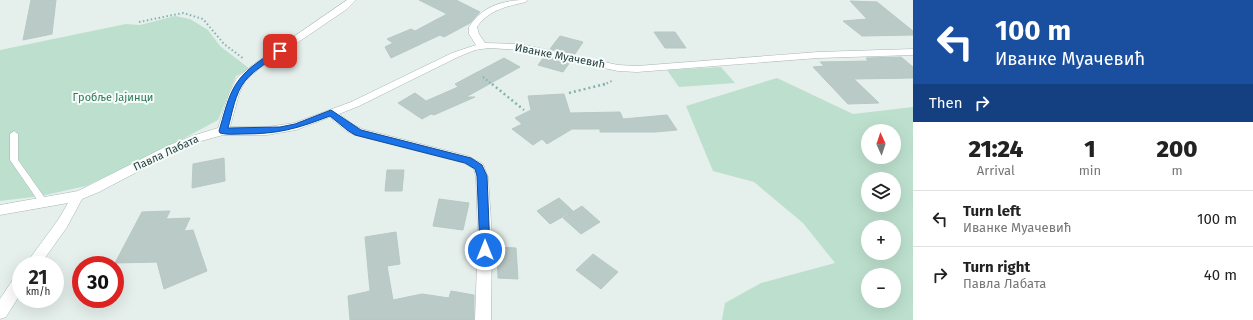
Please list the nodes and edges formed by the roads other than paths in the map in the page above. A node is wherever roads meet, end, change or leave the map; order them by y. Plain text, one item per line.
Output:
1 (352, 0) edge
2 (523, 0) edge
3 (482, 46) junction
4 (913, 52) edge
5 (331, 113) junction
6 (223, 131) junction
7 (14, 134) dead end
8 (78, 196) junction
9 (44, 203) junction
10 (0, 210) edge
11 (39, 256) edge
12 (12, 294) edge
13 (0, 312) edge
14 (483, 320) edge

1 - 6 street
2 - 3 street
3 - 4 street, Иванке Муачевић
3 - 5 street, Иванке Муачевић
5 - 6 street, Иванке Муачевић
5 - 14 street
6 - 8 street, Павла Лабата
7 - 9 lane
8 - 9 street
8 - 11 street
9 - 10 street
12 - 13 street

